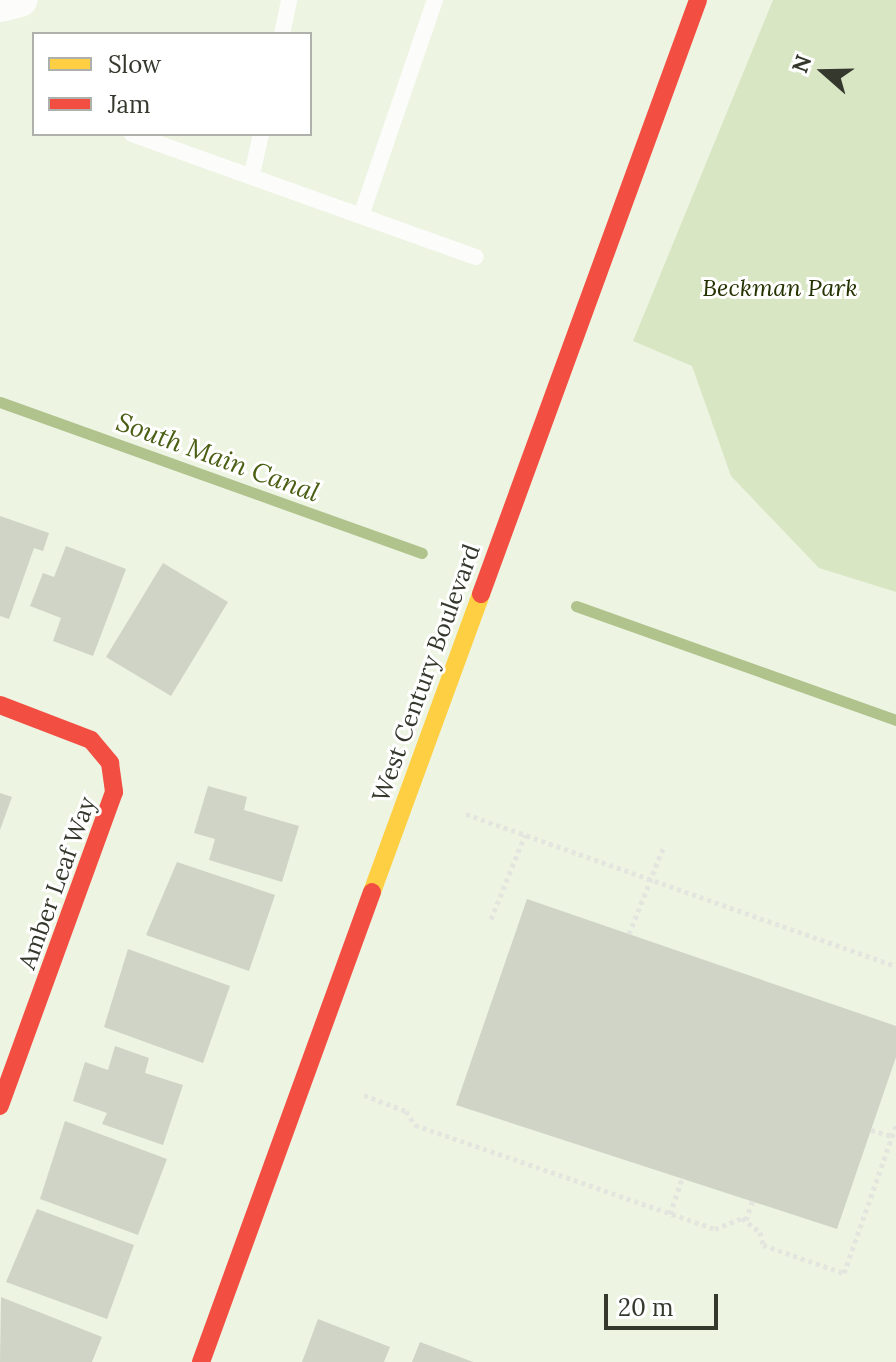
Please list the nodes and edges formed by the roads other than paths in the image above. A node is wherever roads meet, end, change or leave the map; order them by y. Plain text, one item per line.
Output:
1 (289, 0) edge
2 (435, 0) edge
3 (698, 0) edge
4 (282, 32) edge
5 (138, 136) edge
6 (261, 136) edge
7 (252, 174) junction
8 (362, 213) junction
9 (476, 257) dead end
10 (0, 705) edge
11 (0, 1106) edge
12 (201, 1362) edge

1 - 4 lane
2 - 8 lane
3 - 12 street, West Century Boulevard
5 - 7 lane
6 - 7 lane
7 - 8 lane
8 - 9 lane
10 - 11 street, Amber Leaf Way

